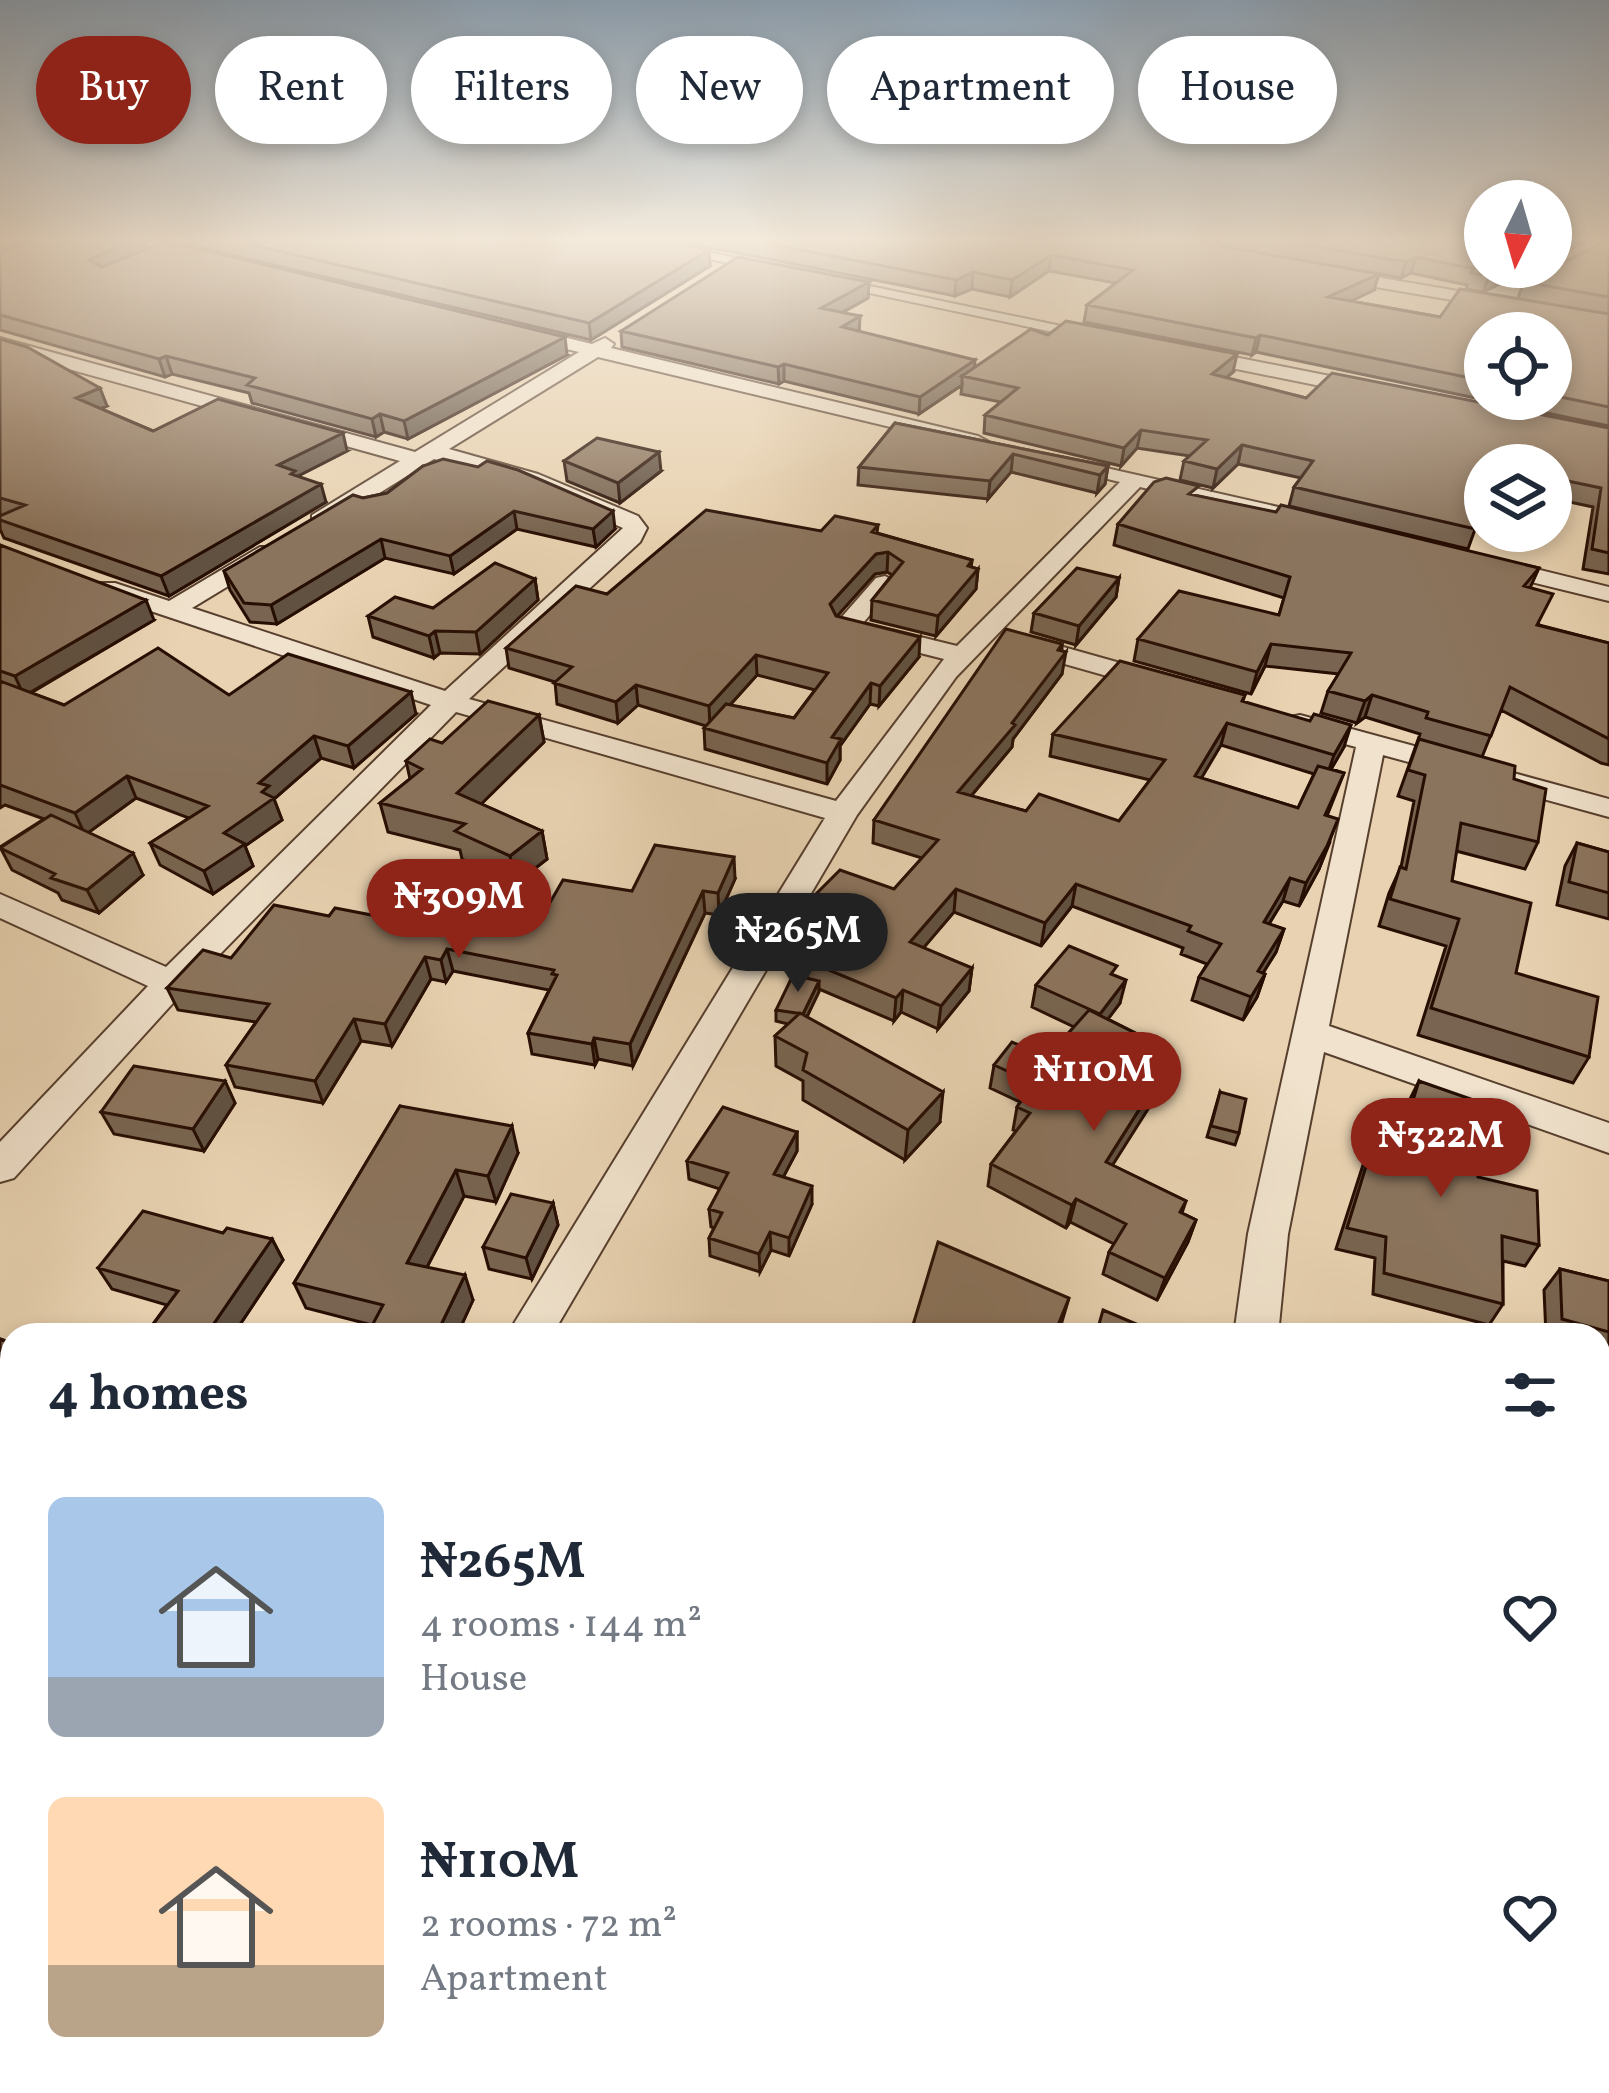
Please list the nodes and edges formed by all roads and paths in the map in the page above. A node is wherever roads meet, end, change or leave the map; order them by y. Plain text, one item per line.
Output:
1 (546, 339) edge
2 (614, 339) edge
3 (1114, 339) edge
4 (1121, 340) edge
5 (0, 344) edge
6 (595, 350) junction
7 (1168, 350) edge
8 (1400, 396) edge
9 (1000, 447) edge
10 (428, 456) junction
11 (1045, 458) edge
12 (1135, 479) junction
13 (1316, 523) edge
14 (1474, 561) edge
15 (84, 580) edge
16 (884, 583) edge
17 (1609, 594) edge
18 (168, 612) junction
19 (983, 632) junction
20 (962, 655) junction
21 (1189, 691) edge
22 (450, 701) junction
23 (1280, 717) edge
24 (1371, 743) junction
25 (1609, 808) edge
26 (843, 813) junction
27 (0, 905) edge
28 (170, 983) junction
29 (1310, 1033) junction
30 (1609, 1138) edge
31 (0, 1167) edge
32 (536, 1323) edge
33 (1257, 1323) edge

1 - 6 street
2 - 6 street
3 - 4 street
5 - 10 street
6 - 9 street
6 - 10 street
7 - 8 street
10 - 18 street
10 - 22 street
11 - 12 street
12 - 13 street
12 - 19 street
14 - 17 street
15 - 18 street
16 - 20 street
18 - 22 street
19 - 20 street
19 - 21 street
20 - 26 street
22 - 26 street
22 - 28 street
23 - 24 street
24 - 25 street
24 - 29 street
26 - 32 street
27 - 28 street
28 - 31 street
29 - 30 street
29 - 33 street

